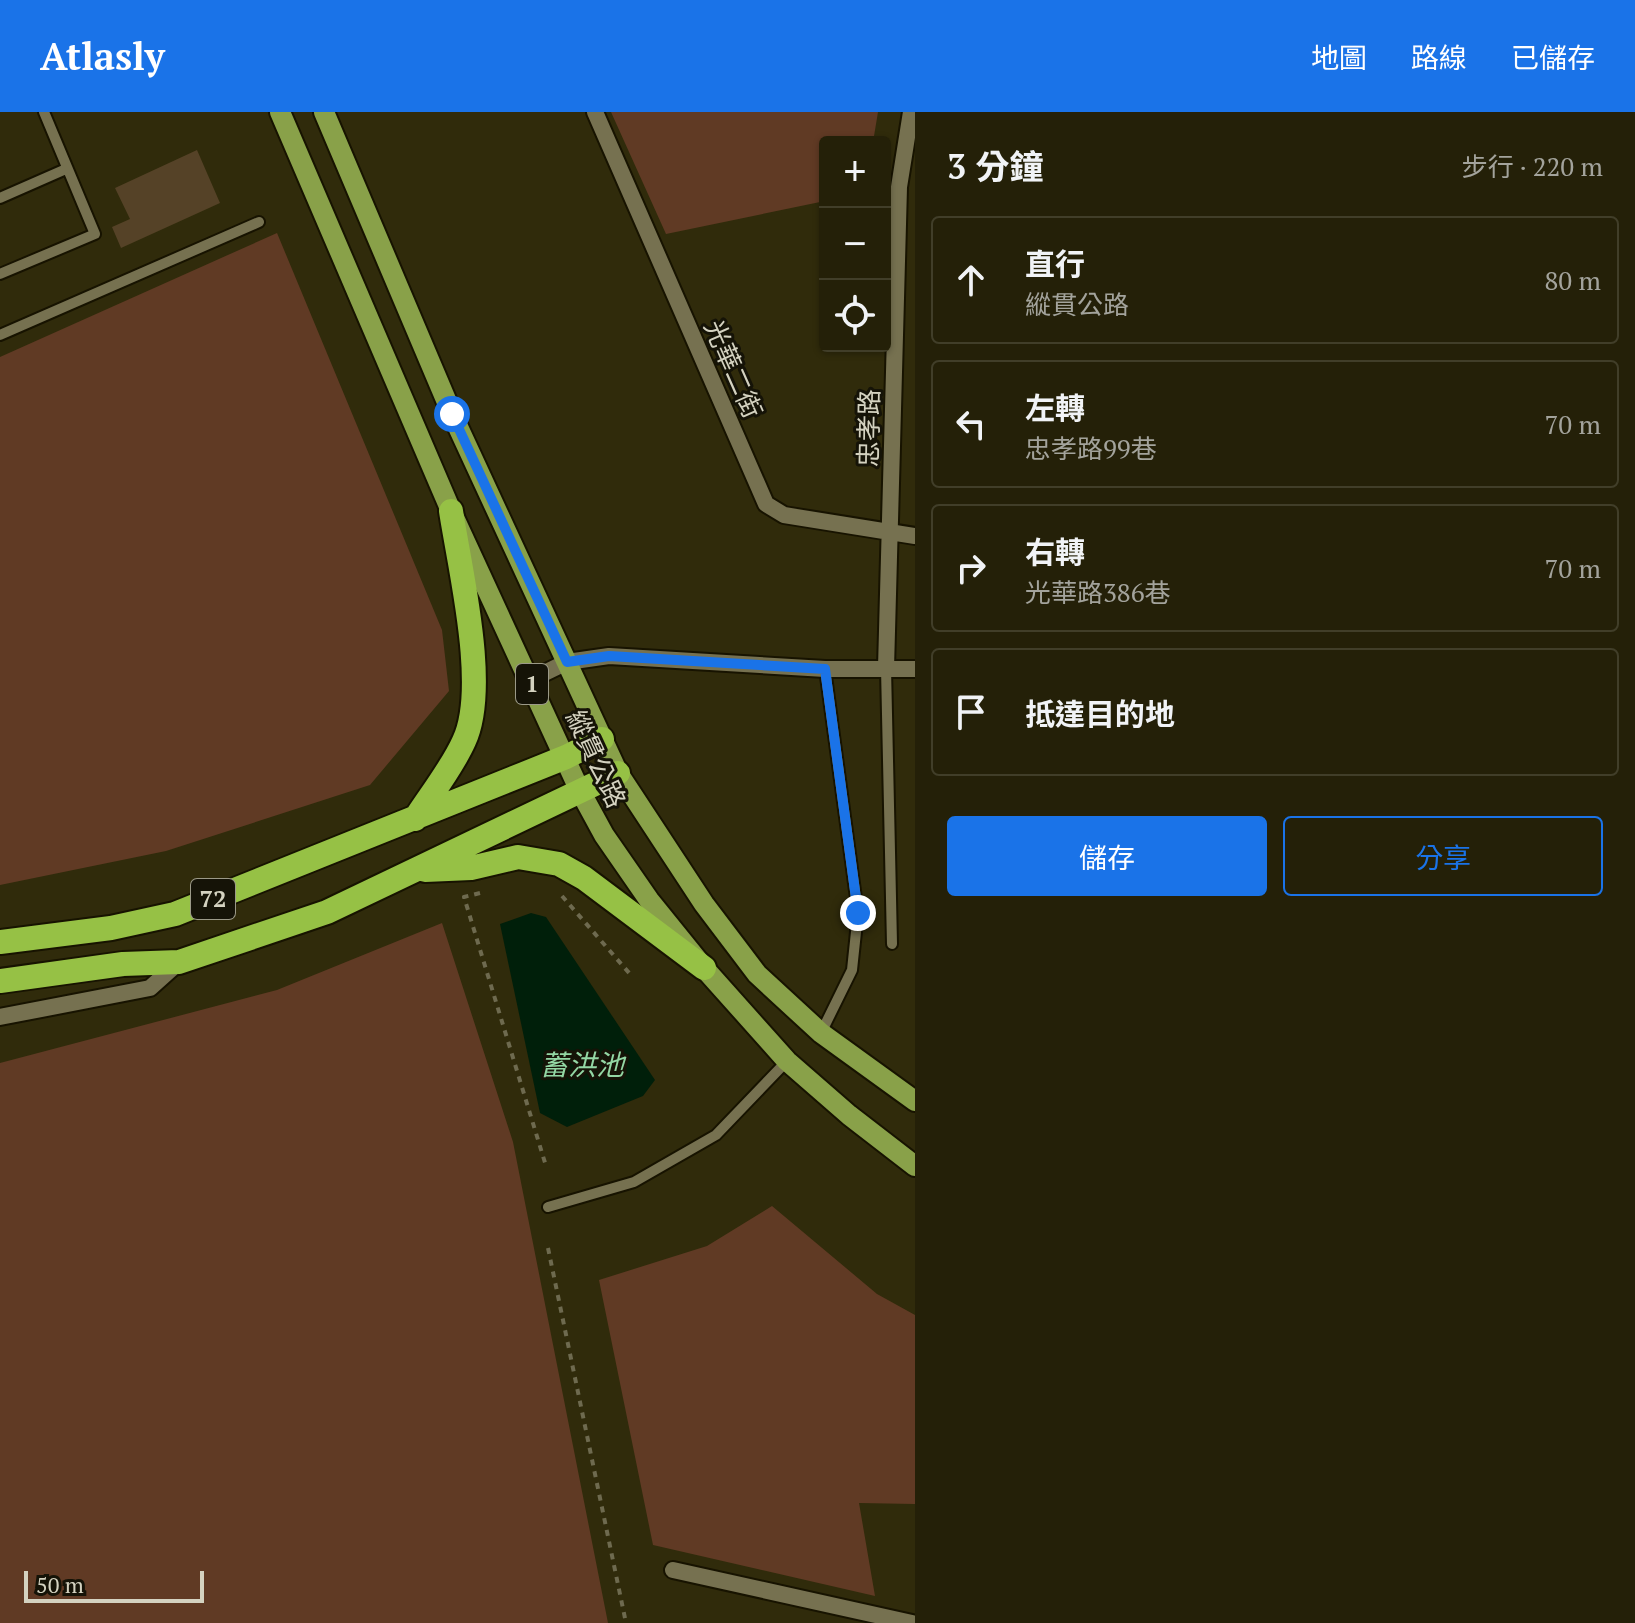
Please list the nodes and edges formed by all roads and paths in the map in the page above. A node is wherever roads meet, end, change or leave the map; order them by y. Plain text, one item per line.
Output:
1 (44, 112) edge
2 (280, 112) edge
3 (324, 112) edge
4 (595, 112) edge
5 (911, 112) edge
6 (66, 169) junction
7 (0, 198) edge
8 (259, 222) dead end
9 (0, 274) edge
10 (0, 335) edge
11 (451, 511) junction
12 (890, 532) junction
13 (915, 536) edge
14 (567, 662) junction
15 (886, 668) junction
16 (825, 669) junction
17 (915, 669) edge
18 (530, 680) junction
19 (602, 739) junction
20 (566, 757) junction
21 (618, 773) junction
22 (579, 789) junction
23 (415, 819) junction
24 (415, 870) junction
25 (492, 890) dead end
26 (554, 891) dead end
27 (0, 942) edge
28 (892, 944) dead end
29 (179, 962) junction
30 (704, 968) junction
31 (630, 974) dead end
32 (0, 981) edge
33 (0, 1017) edge
34 (821, 1033) junction
35 (787, 1061) junction
36 (910, 1095) edge
37 (546, 1166) dead end
38 (915, 1166) edge
39 (548, 1207) dead end
40 (548, 1248) dead end
41 (673, 1570) dead end
42 (626, 1623) edge
43 (912, 1623) edge

1 - 6 lane
2 - 11 main road, 縱貫公路 / 1
3 - 14 main road, 縱貫公路 / 1
4 - 12 street, 光華二街
5 - 12 street, 忠孝路
6 - 7 lane
6 - 9 lane
8 - 10 lane
11 - 18 main road, 縱貫公路 / 1
11 - 23 highway
12 - 13 street, 光華二街
12 - 15 street, 忠孝路
14 - 16 street
14 - 18 street
14 - 19 main road, 縱貫公路 / 1
15 - 16 street
15 - 17 street
15 - 28 lane
16 - 34 lane
18 - 20 main road, 縱貫公路 / 1
19 - 20 highway
19 - 21 main road, 縱貫公路 / 1
20 - 22 main road, 縱貫公路 / 1
20 - 23 highway
21 - 22 highway
21 - 34 main road, 縱貫公路 / 1
22 - 24 highway
22 - 30 main road, 縱貫公路 / 1
23 - 27 highway, 72
24 - 29 highway, 72
24 - 30 highway
25 - 37 path
26 - 31 path
29 - 32 highway, 72
29 - 33 street
30 - 35 main road, 縱貫公路 / 1
34 - 36 main road, 縱貫公路 / 1
35 - 38 main road, 縱貫公路 / 1
35 - 39 lane
40 - 42 path
41 - 43 street

